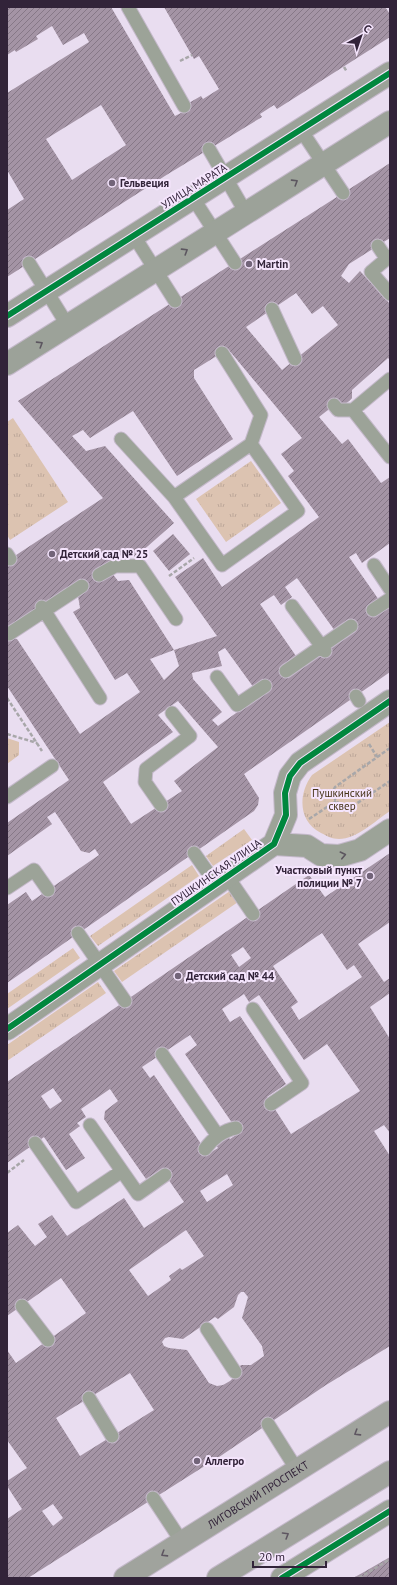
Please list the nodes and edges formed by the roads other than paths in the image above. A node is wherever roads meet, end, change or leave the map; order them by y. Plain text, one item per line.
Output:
1 (128, 7) edge
2 (390, 73) edge
3 (184, 106) dead end
4 (390, 122) edge
5 (301, 130) junction
6 (209, 149) dead end
7 (324, 164) junction
8 (226, 178) junction
9 (343, 193) dead end
10 (193, 198) junction
11 (246, 212) junction
12 (215, 232) junction
13 (134, 236) junction
14 (378, 246) dead end
15 (388, 257) edge
16 (29, 263) dead end
17 (234, 263) dead end
18 (156, 270) junction
19 (47, 290) junction
20 (390, 294) edge
21 (175, 301) dead end
22 (272, 309) dead end
23 (7, 316) edge
24 (68, 326) junction
25 (222, 353) dead end
26 (295, 359) dead end
27 (7, 364) edge
28 (390, 379) edge
29 (334, 405) dead end
30 (353, 410) junction
31 (121, 439) dead end
32 (251, 444) junction
33 (390, 457) edge
34 (174, 497) junction
35 (374, 565) dead end
36 (98, 576) dead end
37 (82, 586) dead end
38 (390, 589) edge
39 (390, 599) edge
40 (292, 606) dead end
41 (43, 609) junction
42 (373, 610) dead end
43 (176, 619) dead end
44 (351, 626) dead end
45 (8, 634) dead end
46 (323, 649) junction
47 (286, 671) dead end
48 (217, 677) dead end
49 (266, 686) dead end
50 (100, 698) dead end
51 (390, 701) edge
52 (172, 712) dead end
53 (52, 766) road end
54 (7, 797) edge
55 (161, 805) dead end
56 (286, 815) junction
57 (390, 830) edge
58 (274, 844) junction
59 (307, 846) junction
60 (194, 853) dead end
61 (222, 880) junction
62 (7, 888) edge
63 (48, 890) dead end
64 (253, 914) dead end
65 (78, 933) dead end
66 (100, 965) junction
67 (125, 1001) dead end
68 (253, 1009) dead end
69 (7, 1029) edge
70 (162, 1054) dead end
71 (271, 1104) dead end
72 (90, 1125) dead end
73 (236, 1128) dead end
74 (218, 1136) junction
75 (35, 1143) dead end
76 (205, 1148) dead end
77 (122, 1171) junction
78 (165, 1175) dead end
79 (22, 1306) dead end
80 (207, 1329) dead end
81 (48, 1340) dead end
82 (235, 1372) dead end
83 (89, 1398) dead end
84 (390, 1412) edge
85 (268, 1424) dead end
86 (112, 1436) dead end
87 (297, 1470) junction
88 (390, 1472) edge
89 (153, 1498) dead end
90 (390, 1511) edge
91 (182, 1542) junction
92 (125, 1578) edge
93 (218, 1578) edge
94 (282, 1578) edge

1 - 3 lane
2 - 5 street, УЛИЦА МАРАТА
4 - 7 street
5 - 7 lane
5 - 8 street, УЛИЦА МАРАТА
6 - 8 lane
7 - 9 lane
11 -> 7 street
8 - 10 street, УЛИЦА МАРАТА
8 - 11 lane
10 - 12 lane
10 - 13 street, УЛИЦА МАРАТА
11 - 12 street
12 - 17 lane
18 -> 12 street
13 - 18 lane
13 - 19 street, УЛИЦА МАРАТА
14 - 15 lane
15 - 20 lane
16 - 19 lane
18 - 21 lane
18 - 24 street
19 - 23 street, УЛИЦА МАРАТА
19 - 24 lane
22 - 26 lane
27 -> 24 street
25 - 32 lane
28 - 30 lane
29 - 30 lane
30 - 33 lane
31 - 34 lane
32 - 34 lane
32 - 34 lane
35 - 38 lane
36 - 43 lane
37 - 41 lane
39 - 42 lane
40 - 46 lane
41 - 45 lane
41 - 50 lane
44 - 46 lane
46 - 47 lane
48 - 49 lane
51 - 56 street, ПУШКИНСКАЯ УЛИЦА
52 - 55 lane
53 - 54 lane
56 - 58 street, ПУШКИНСКАЯ УЛИЦА
56 - 59 street
59 -> 57 street, ПУШКИНСКАЯ УЛИЦА
58 - 59 street, ПУШКИНСКАЯ УЛИЦА
58 - 61 street, ПУШКИНСКАЯ УЛИЦА
60 - 61 lane
61 - 64 lane
61 - 66 street, ПУШКИНСКАЯ УЛИЦА
62 - 63 lane
65 - 66 lane
66 - 67 lane
66 - 69 street, ПУШКИНСКАЯ УЛИЦА
68 - 71 lane
70 - 74 lane
72 - 77 lane
73 - 74 lane
74 - 76 lane
75 - 77 lane
77 - 78 lane
79 - 81 lane
80 - 82 lane
83 - 86 lane
84 -> 87 main road, ЛИГОВСКИЙ ПРОСПЕКТ
85 - 87 lane
87 - 91 main road, ЛИГОВСКИЙ ПРОСПЕКТ
93 -> 88 main road
89 - 91 lane
90 - 94 street
91 -> 92 main road, ЛИГОВСКИЙ ПРОСПЕКТ

